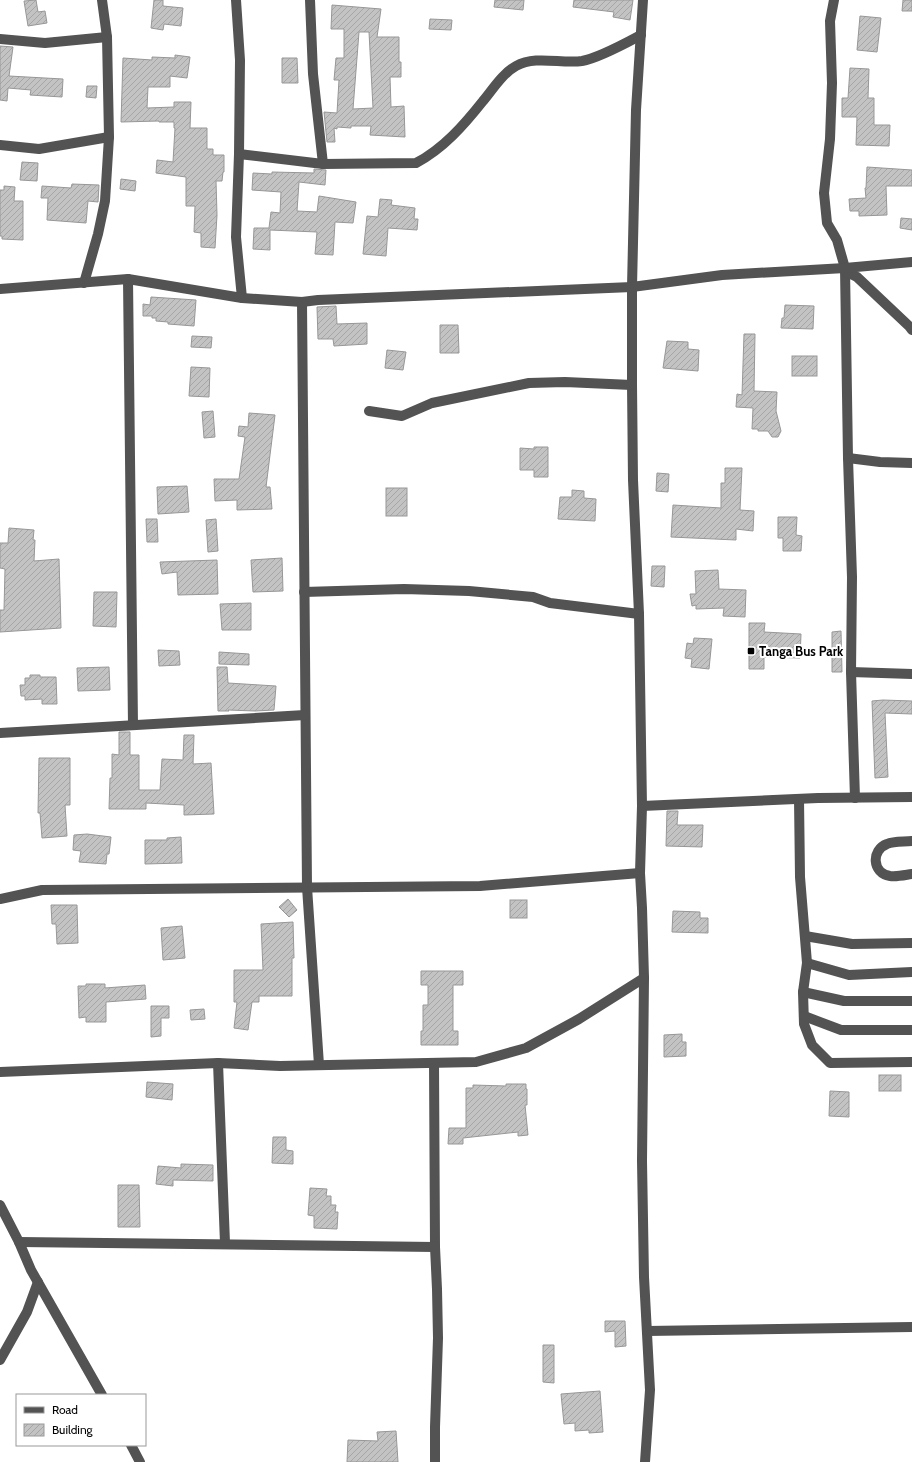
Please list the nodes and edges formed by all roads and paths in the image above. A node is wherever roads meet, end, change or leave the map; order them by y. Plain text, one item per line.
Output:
1 (102, 0) edge
2 (236, 0) edge
3 (310, 0) edge
4 (643, 0) edge
5 (834, 0) edge
6 (641, 35) junction
7 (107, 38) junction
8 (0, 40) edge
9 (109, 137) junction
10 (0, 145) edge
11 (239, 154) junction
12 (323, 164) junction
13 (912, 262) edge
14 (845, 270) junction
15 (128, 279) junction
16 (84, 283) junction
17 (632, 287) junction
18 (0, 289) edge
19 (242, 298) junction
20 (302, 302) junction
21 (912, 330) edge
22 (632, 385) junction
23 (369, 411) dead end
24 (848, 458) junction
25 (912, 462) edge
26 (304, 592) junction
27 (639, 614) junction
28 (851, 672) junction
29 (912, 674) edge
30 (305, 714) junction
31 (133, 725) junction
32 (0, 733) edge
33 (912, 797) edge
34 (855, 798) junction
35 (799, 799) junction
36 (642, 806) junction
37 (912, 841) edge
38 (640, 873) junction
39 (912, 874) edge
40 (307, 887) junction
41 (0, 899) edge
42 (805, 936) junction
43 (912, 943) edge
44 (807, 964) junction
45 (912, 972) edge
46 (644, 978) junction
47 (803, 992) junction
48 (912, 1001) edge
49 (804, 1016) junction
50 (912, 1030) edge
51 (912, 1062) edge
52 (218, 1063) junction
53 (434, 1063) junction
54 (319, 1065) junction
55 (0, 1072) edge
56 (0, 1206) edge
57 (19, 1242) junction
58 (225, 1244) junction
59 (435, 1247) junction
60 (38, 1282) junction
61 (912, 1327) edge
62 (647, 1331) junction
63 (0, 1360) edge
64 (101, 1394) edge
65 (132, 1446) edge
66 (140, 1462) edge
67 (435, 1462) edge
68 (645, 1462) edge

1 - 7 street
2 - 11 street
3 - 12 street
4 - 6 street
5 - 14 street
6 - 12 street
6 - 17 street
7 - 8 street
7 - 9 street
9 - 10 street
9 - 16 street
11 - 12 street
11 - 19 street
13 - 14 street
14 - 17 street
14 - 21 street
14 - 24 street
15 - 16 street
15 - 19 street
15 - 31 street
16 - 18 street
17 - 20 street
17 - 22 street
19 - 20 street
20 - 26 street
22 - 23 street
22 - 27 street
24 - 25 street
24 - 28 street
26 - 27 street
26 - 30 street
27 - 36 street
28 - 29 street
28 - 34 street
30 - 31 street
30 - 40 street
31 - 32 street
33 - 34 street
34 - 35 street
35 - 36 street
35 - 42 street
36 - 38 street
37 - 39 street
38 - 40 street
38 - 46 street
40 - 41 street
40 - 54 street
42 - 43 street
42 - 44 street
44 - 45 street
44 - 47 street
46 - 53 street
46 - 62 street
47 - 48 street
47 - 49 street
49 - 50 street
49 - 51 street
52 - 54 street
52 - 55 street
52 - 58 street
53 - 54 street
53 - 59 street
56 - 57 street
57 - 58 street
57 - 60 street
58 - 59 street
59 - 67 street
60 - 63 street
60 - 64 street
61 - 62 street
62 - 68 street
65 - 66 street

